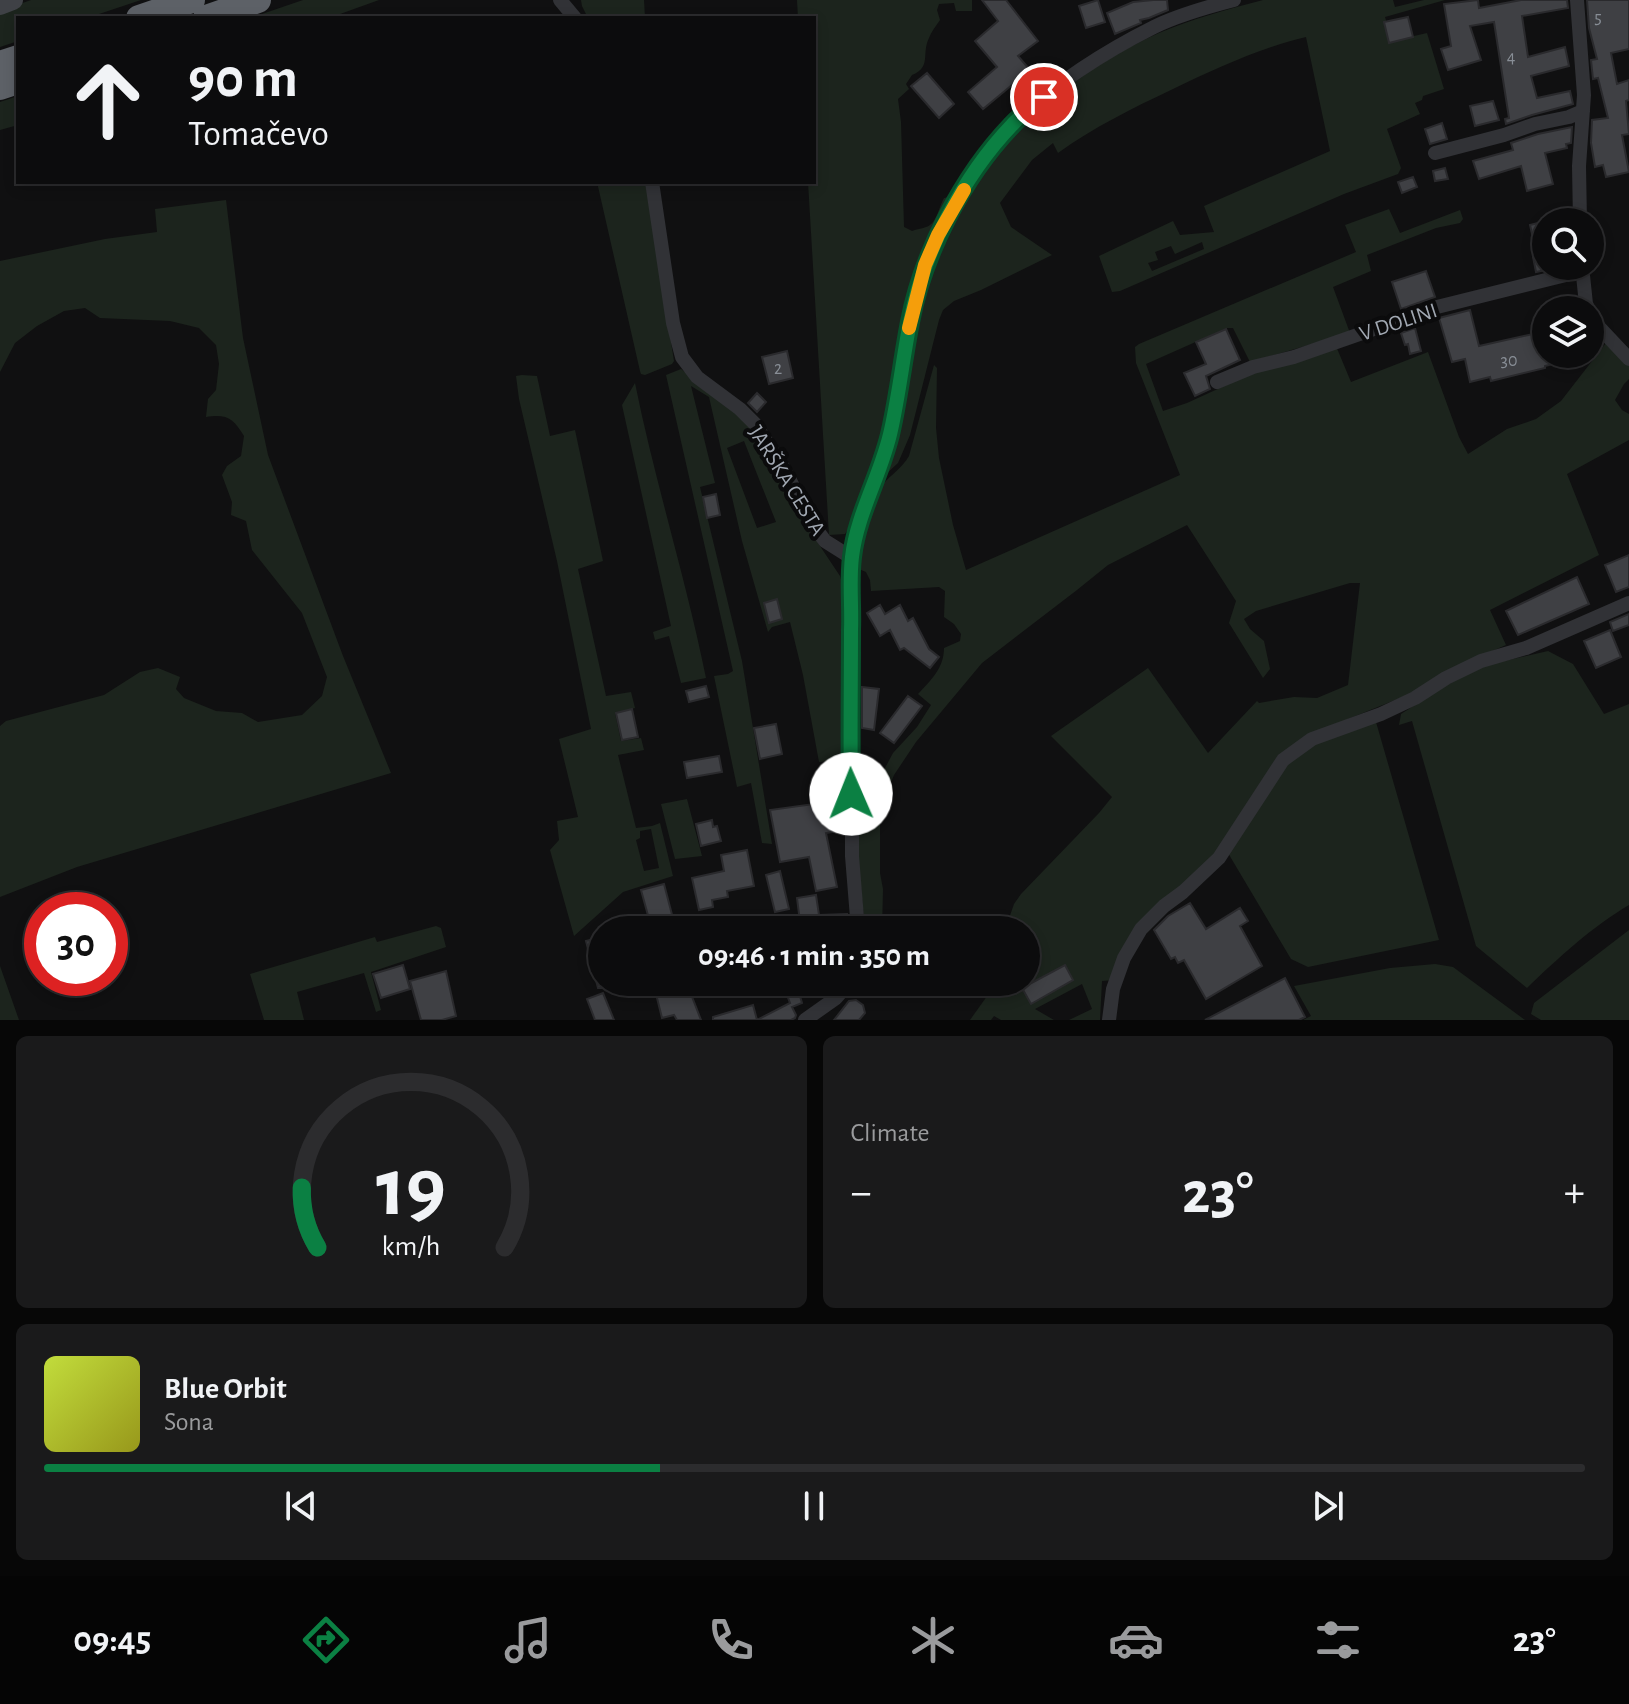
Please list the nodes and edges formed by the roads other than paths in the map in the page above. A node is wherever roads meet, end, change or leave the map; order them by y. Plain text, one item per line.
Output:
1 (13, 0) edge
2 (192, 0) edge
3 (258, 0) edge
4 (560, 0) edge
5 (1234, 0) edge
6 (1577, 0) edge
7 (0, 5) edge
8 (145, 16) edge
9 (212, 16) edge
10 (573, 16) edge
11 (1583, 111) junction
12 (1435, 153) dead end
13 (652, 184) edge
14 (1580, 208) edge
15 (1537, 280) edge
16 (1604, 332) edge
17 (1629, 359) edge
18 (1217, 382) dead end
19 (852, 558) junction
20 (1629, 603) edge
21 (857, 916) edge
22 (838, 996) edge
23 (805, 1020) edge
24 (1109, 1020) edge

1 - 7 street
2 - 8 highway
3 - 9 highway
4 - 10 street
5 - 19 street
6 - 11 street
11 - 12 street
11 - 14 street
13 - 19 street, JARŠKA CESTA
15 - 18 street, V DOLINI
16 - 17 street, V DOLINI
19 - 21 street
20 - 24 street
22 - 23 street

